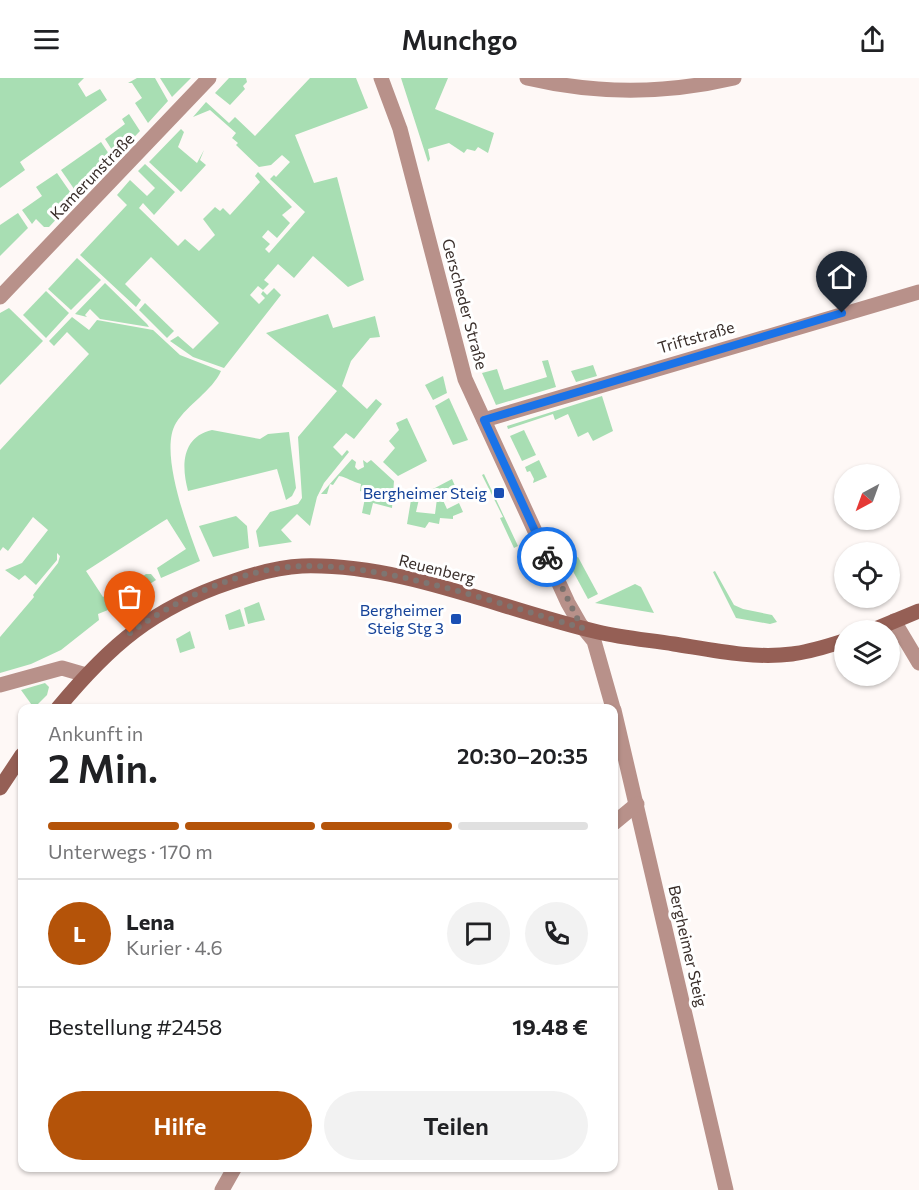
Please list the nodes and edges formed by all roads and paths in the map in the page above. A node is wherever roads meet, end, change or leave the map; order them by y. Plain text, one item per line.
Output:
1 (209, 78) edge
2 (381, 78) edge
3 (526, 78) edge
4 (734, 78) edge
5 (919, 292) edge
6 (0, 297) edge
7 (484, 420) junction
8 (919, 611) edge
9 (896, 620) edge
10 (582, 628) junction
11 (900, 631) edge
12 (834, 644) edge
13 (919, 663) edge
14 (86, 675) junction
15 (0, 686) edge
16 (62, 704) edge
17 (612, 704) edge
18 (618, 729) edge
19 (18, 761) edge
20 (0, 788) edge
21 (637, 804) junction
22 (618, 820) edge
23 (232, 1172) edge
24 (222, 1190) edge
25 (726, 1190) edge

1 - 6 street, Kamerunstraße
2 - 7 street, Gerscheder Straße
3 - 4 street
5 - 7 street, Triftstraße
7 - 10 street, Gerscheder Straße
8 - 9 main road
10 - 12 main road, Reuenberg
10 - 14 main road, Reuenberg
10 - 17 street, Bergheimer Steig
11 - 13 street
14 - 15 street
14 - 16 main road, Reuenberg
18 - 21 street, Bergheimer Steig
19 - 20 main road
21 - 22 street
21 - 25 street, Bergheimer Steig
23 - 24 street

